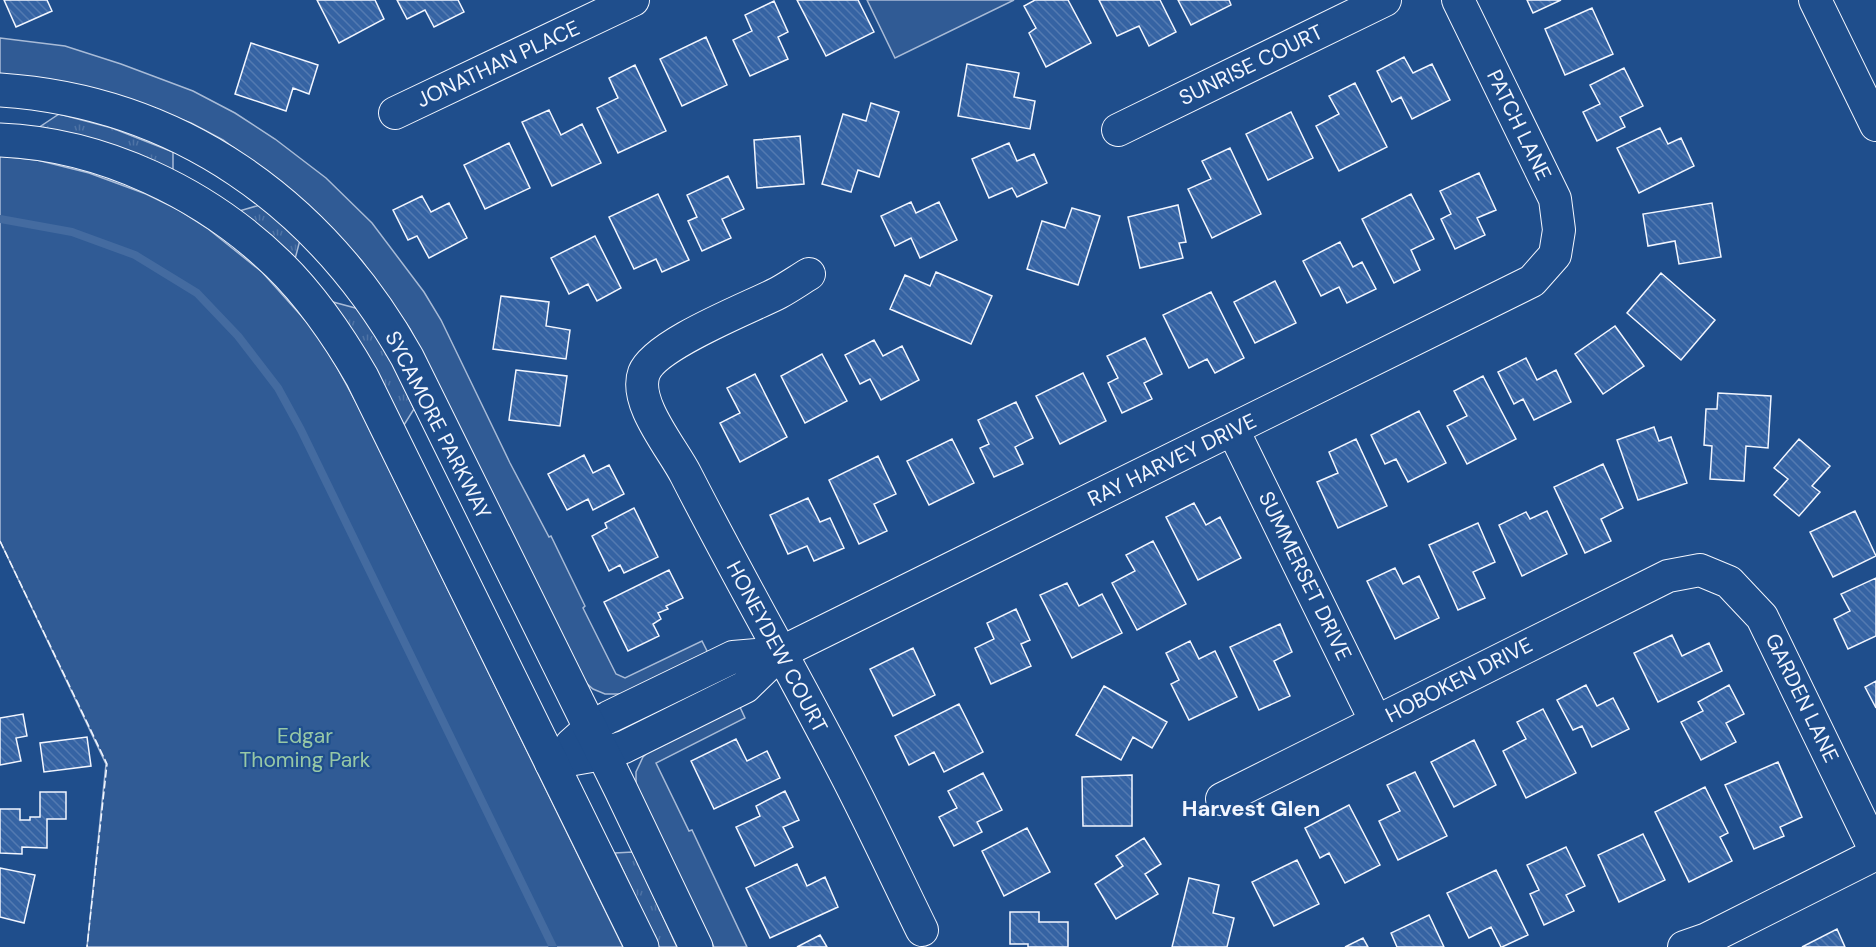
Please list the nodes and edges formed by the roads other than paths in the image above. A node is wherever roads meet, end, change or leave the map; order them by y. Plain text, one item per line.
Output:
1 (633, 0) edge
2 (1385, 0) edge
3 (1458, 0) edge
4 (1815, 0) edge
5 (0, 90) edge
6 (395, 113) dead end
7 (1876, 125) edge
8 (1118, 130) dead end
9 (0, 140) edge
10 (1555, 255) joint
11 (809, 274) dead end
12 (1233, 430) junction
13 (1700, 570) joint
14 (780, 653) junction
15 (1376, 722) junction
16 (596, 741) junction
17 (551, 763) junction
18 (1222, 799) dead end
19 (1876, 853) edge
20 (922, 930) dead end
21 (642, 947) edge
22 (696, 947) edge
23 (1684, 947) edge

1 - 6 street, JONATHAN PLACE
2 - 8 street, SUNRISE COURT
3 - 10 street, PATCH LANE
4 - 7 street
5 - 16 main road, SYCAMORE PARKWAY
9 - 17 main road
10 - 12 street, RAY HARVEY DRIVE
11 - 14 street, HONEYDEW COURT
12 - 14 street, RAY HARVEY DRIVE
12 - 15 street, SUMMERSET DRIVE
13 - 15 street, HOBOKEN DRIVE
13 - 19 street, GARDEN LANE
14 - 16 street, RAY HARVEY DRIVE
14 - 20 street, HONEYDEW COURT
15 - 18 street, HOBOKEN DRIVE
16 - 17 street, RAY HARVEY DRIVE
16 - 22 main road, SYCAMORE PARKWAY
17 - 21 main road
19 - 23 street

